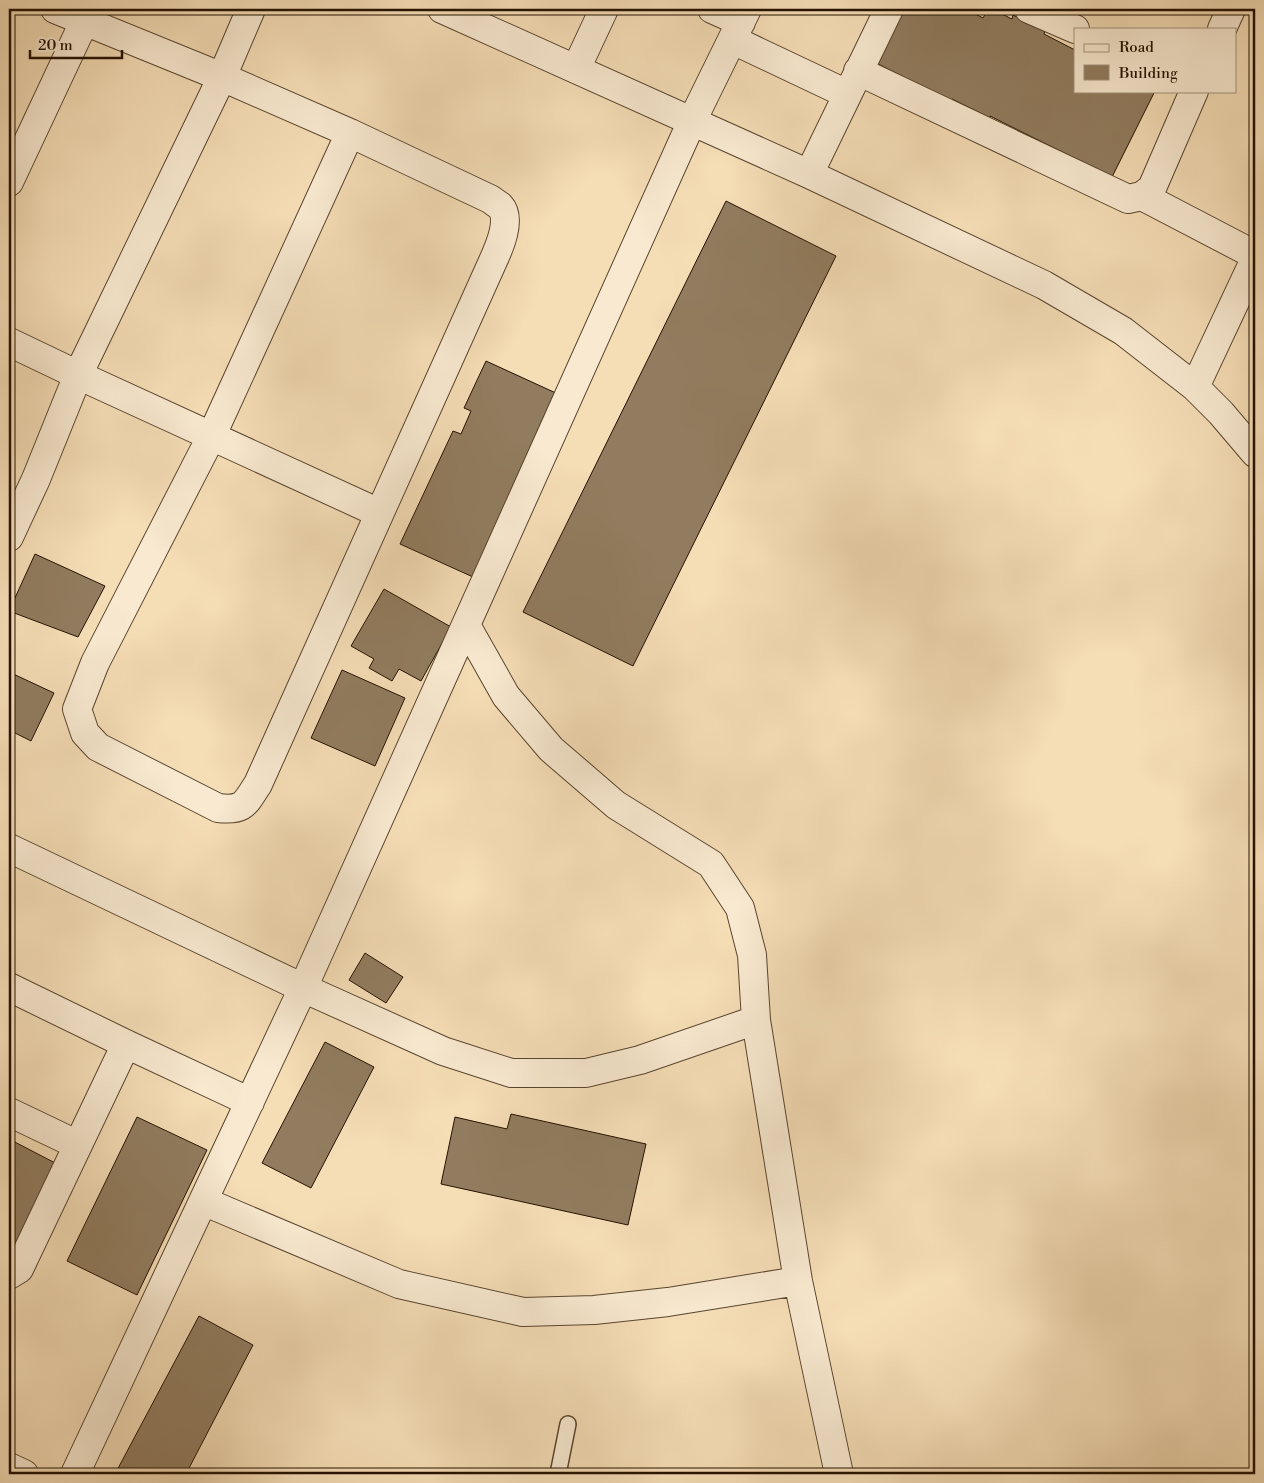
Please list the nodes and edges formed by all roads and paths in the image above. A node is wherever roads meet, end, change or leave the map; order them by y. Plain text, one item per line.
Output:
1 (55, 9) edge
2 (251, 9) edge
3 (442, 9) edge
4 (604, 9) edge
5 (712, 9) edge
6 (889, 9) edge
7 (1028, 9) edge
8 (1231, 9) edge
9 (84, 22) junction
10 (741, 24) edge
11 (1222, 28) edge
12 (1074, 29) edge
13 (576, 69) junction
14 (222, 77) junction
15 (853, 82) junction
16 (1194, 92) edge
17 (692, 121) junction
18 (350, 133) junction
19 (809, 174) junction
20 (9, 182) edge
21 (1142, 196) junction
22 (1255, 257) edge
23 (9, 342) edge
24 (78, 376) junction
25 (1195, 387) junction
26 (212, 436) junction
27 (1255, 453) edge
28 (379, 513) junction
29 (9, 537) edge
30 (466, 626) junction
31 (9, 848) edge
32 (9, 987) edge
33 (303, 988) junction
34 (756, 1020) junction
35 (126, 1044) junction
36 (250, 1102) junction
37 (9, 1112) edge
38 (78, 1145) junction
39 (203, 1201) junction
40 (9, 1275) edge
41 (798, 1281) junction
42 (568, 1424) dead end
43 (9, 1467) edge
44 (24, 1474) edge
45 (75, 1474) edge
46 (558, 1474) edge
47 (839, 1474) edge

1 - 9 street
2 - 14 street
3 - 13 street
4 - 13 street
5 - 10 street
6 - 15 street
7 - 12 street
8 - 11 street
9 - 14 street
9 - 20 street
10 - 15 street
10 - 17 street
13 - 17 street
14 - 18 street
14 - 24 street
15 - 19 street
15 - 21 street
16 - 21 street
17 - 19 street
17 - 30 street
18 - 26 street
18 - 28 street
19 - 25 street
21 - 22 street
22 - 25 street
23 - 24 street
24 - 26 street
24 - 29 street
25 - 27 street
26 - 28 street
26 - 28 street
30 - 33 street
30 - 34 street
31 - 33 street
32 - 35 street
33 - 34 street
33 - 36 street
34 - 41 street
35 - 36 street
35 - 38 street
36 - 39 street
37 - 38 street
38 - 40 street
39 - 41 street
39 - 45 street
41 - 47 street
42 - 46 lane
43 - 44 street

